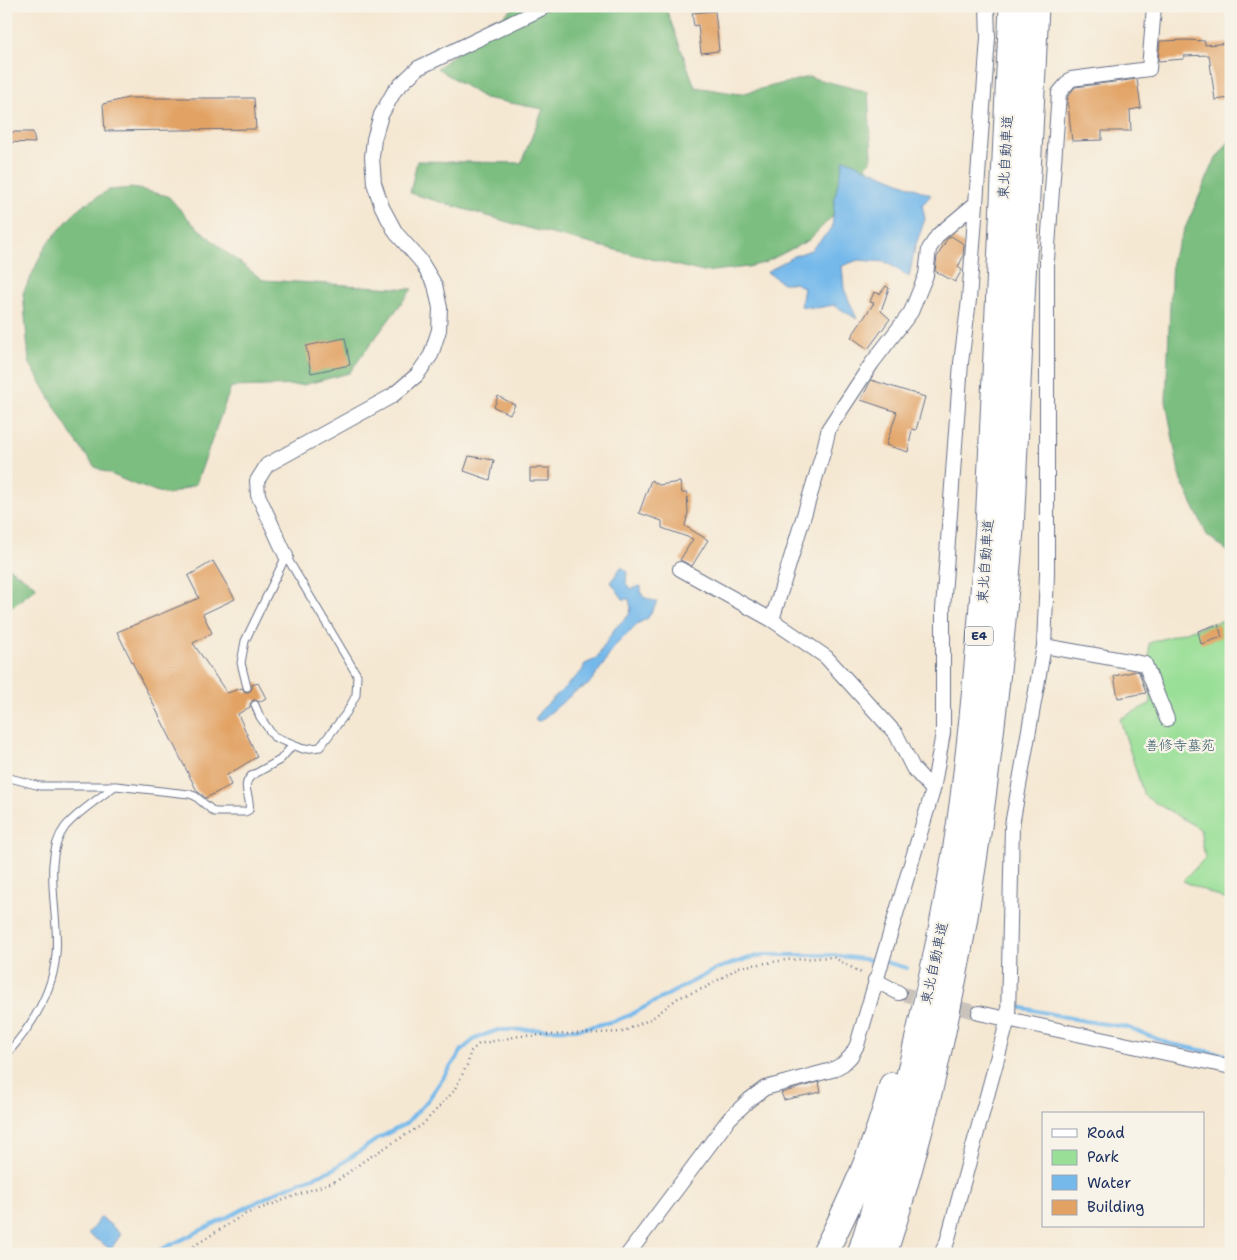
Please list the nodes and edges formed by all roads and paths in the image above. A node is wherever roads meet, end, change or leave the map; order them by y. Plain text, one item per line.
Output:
1 (547, 6) edge
2 (987, 6) edge
3 (1012, 6) edge
4 (1036, 6) edge
5 (1154, 6) edge
6 (975, 204) junction
7 (286, 556) junction
8 (680, 569) dead end
9 (772, 620) junction
10 (1044, 646) junction
11 (247, 687) dead end
12 (255, 705) dead end
13 (1168, 719) dead end
14 (292, 746) junction
15 (6, 777) edge
16 (116, 786) junction
17 (933, 790) junction
18 (962, 805) junction
19 (875, 980) junction
20 (899, 993) tunnel mouth
21 (979, 1013) tunnel mouth
22 (1008, 1019) junction
23 (6, 1055) edge
24 (1231, 1067) edge
25 (825, 1252) dead end
26 (181, 1254) edge
27 (628, 1254) edge
28 (860, 1254) edge
29 (884, 1254) edge
30 (941, 1254) edge

1 - 7 street
2 - 6 street
3 - 18 highway, 東北自動車道 / E4
4 - 29 highway, 東北自動車道 / E4
5 - 10 street
6 - 9 street
6 - 17 street
7 - 11 lane
7 - 14 lane
8 - 9 street
9 - 17 street
10 - 13 street
10 - 22 street
12 - 14 lane
14 - 16 lane
15 - 16 lane
16 - 23 lane
17 - 19 street
18 - 25 highway
18 - 28 highway, 東北自動車道 / E4
19 - 20 street
19 - 26 path
19 - 27 street
21 - 22 street
22 - 24 street
22 - 30 street

